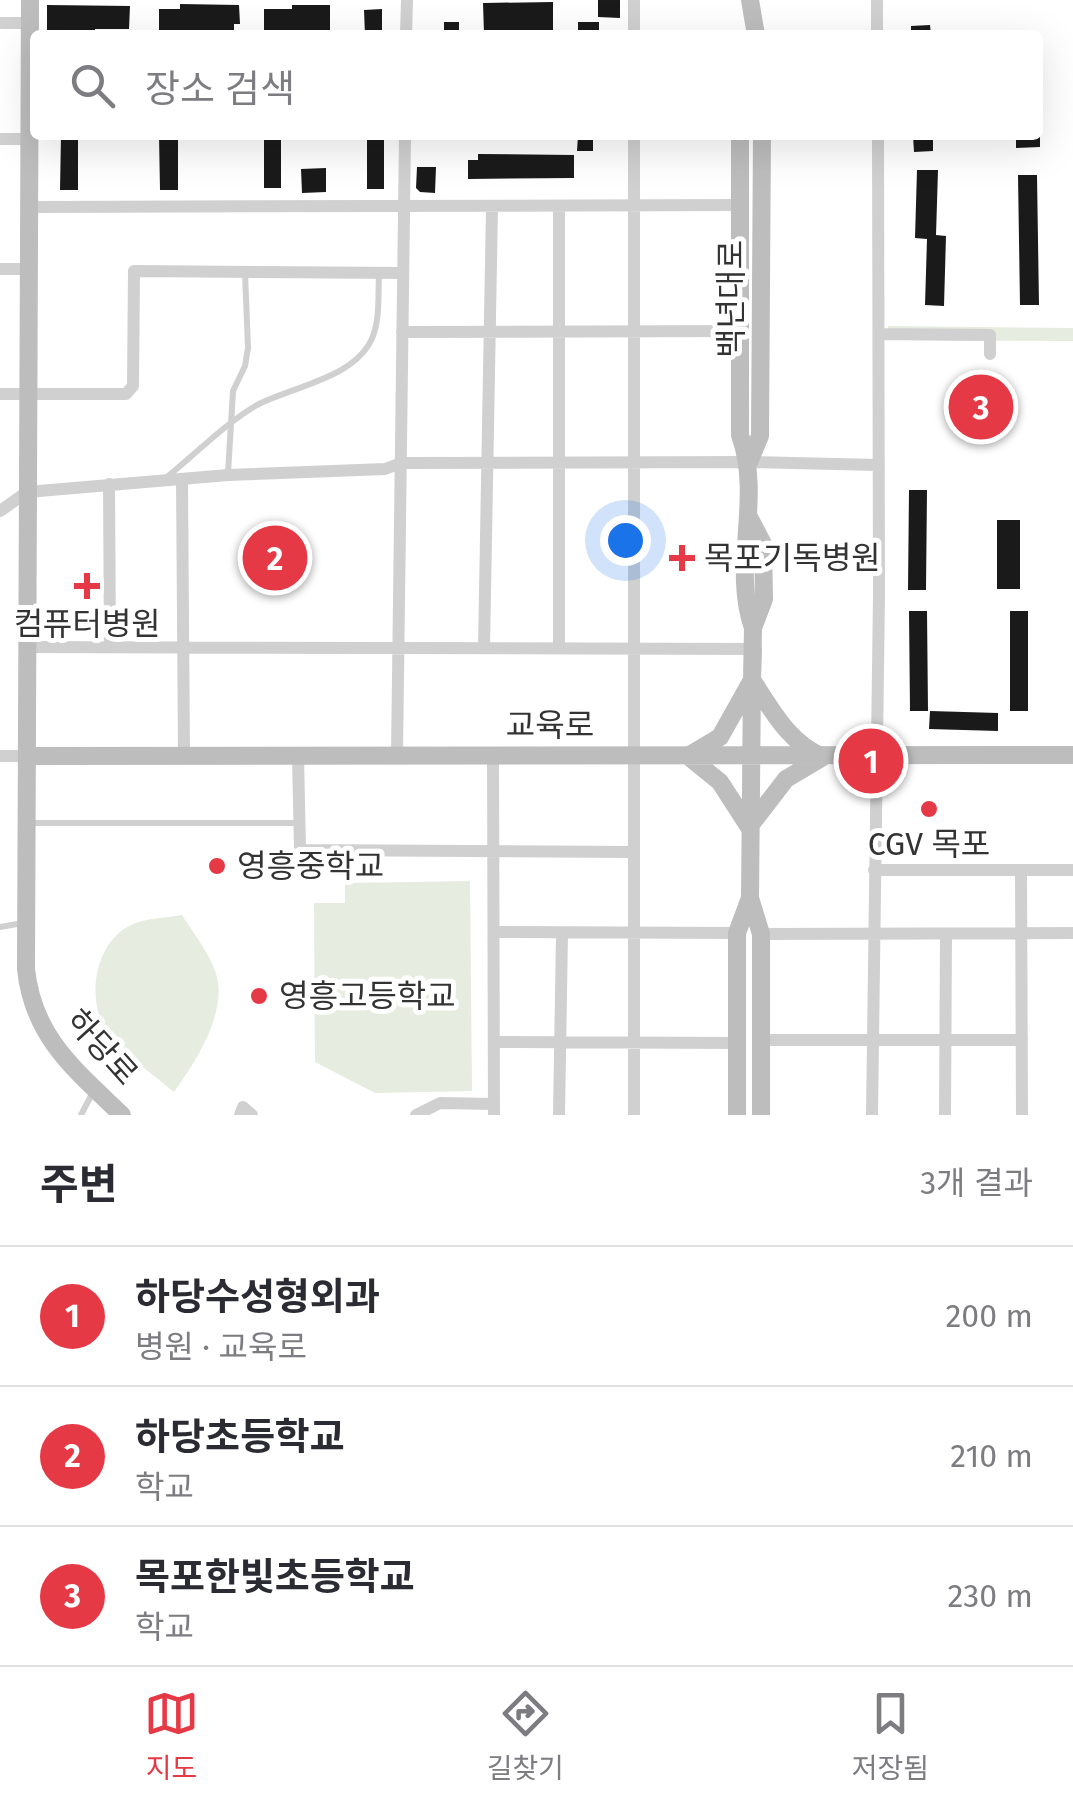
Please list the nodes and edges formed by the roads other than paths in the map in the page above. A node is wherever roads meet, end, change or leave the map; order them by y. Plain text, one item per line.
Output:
1 (30, 0) edge
2 (407, 0) edge
3 (634, 0) edge
4 (750, 0) edge
5 (878, 0) edge
6 (0, 23) edge
7 (31, 23) junction
8 (31, 30) edge
9 (406, 30) edge
10 (634, 30) edge
11 (747, 30) edge
12 (755, 30) edge
13 (878, 30) edge
14 (0, 139) edge
15 (30, 139) joint
16 (405, 140) edge
17 (634, 140) edge
18 (740, 140) edge
19 (762, 140) edge
20 (878, 140) edge
21 (741, 205) junction
22 (30, 207) junction
23 (404, 207) junction
24 (492, 208) junction
25 (559, 208) junction
26 (634, 208) junction
27 (0, 269) edge
28 (30, 269) junction
29 (246, 272) junction
30 (379, 273) junction
31 (403, 273) junction
32 (740, 331) junction
33 (402, 332) junction
34 (490, 332) junction
35 (558, 332) junction
36 (634, 332) junction
37 (879, 334) junction
38 (990, 354) dead end
39 (0, 394) edge
40 (28, 394) junction
41 (230, 424) junction
42 (750, 462) junction
43 (401, 463) junction
44 (488, 463) junction
45 (558, 464) junction
46 (635, 464) junction
47 (878, 465) junction
48 (228, 476) junction
49 (182, 479) junction
50 (163, 480) junction
51 (110, 484) junction
52 (27, 492) junction
53 (0, 512) edge
54 (28, 647) junction
55 (110, 647) junction
56 (183, 648) junction
57 (398, 648) junction
58 (484, 648) junction
59 (558, 648) junction
60 (635, 648) junction
61 (752, 649) junction
62 (752, 680) junction
63 (635, 755) junction
64 (876, 755) junction
65 (1073, 755) edge
66 (0, 756) edge
67 (27, 756) junction
68 (184, 756) junction
69 (298, 756) junction
70 (397, 756) junction
71 (493, 756) junction
72 (688, 756) junction
73 (751, 757) junction
74 (823, 757) junction
75 (26, 822) junction
76 (300, 824) junction
77 (749, 827) junction
78 (494, 851) junction
79 (633, 852) junction
80 (874, 870) junction
81 (1073, 870) edge
82 (1021, 871) junction
83 (750, 898) junction
84 (26, 922) junction
85 (0, 927) edge
86 (494, 932) junction
87 (633, 932) junction
88 (562, 933) junction
89 (737, 933) junction
90 (872, 933) junction
91 (1073, 933) edge
92 (761, 934) junction
93 (946, 934) junction
94 (1022, 935) junction
95 (762, 1040) junction
96 (872, 1040) junction
97 (945, 1040) junction
98 (1022, 1040) junction
99 (494, 1042) junction
100 (560, 1042) junction
101 (634, 1043) junction
102 (737, 1044) junction
103 (94, 1088) junction
104 (494, 1110) edge
105 (80, 1115) edge
106 (122, 1115) edge
107 (240, 1115) edge
108 (252, 1115) edge
109 (416, 1115) edge
110 (559, 1115) edge
111 (634, 1115) edge
112 (737, 1115) edge
113 (762, 1115) edge
114 (872, 1115) edge
115 (945, 1115) edge
116 (1022, 1115) edge

1 - 7 street, 하당로
2 - 9 street
3 - 10 street
4 - 11 street
4 - 12 street
5 - 13 street
6 - 7 street
7 - 8 street, 하당로
14 - 15 street
15 - 22 street, 하당로
16 - 23 street
17 - 26 street
18 - 21 street, 백년대로
19 - 42 street, 백년대로
20 - 37 street
21 - 26 street
21 - 32 street, 백년대로
22 - 23 street
22 - 28 street, 하당로
23 - 24 street
23 - 31 street
24 - 25 street
24 - 34 street
25 - 26 street
25 - 35 street
26 - 36 street
27 - 28 street
28 - 40 street, 하당로
29 - 30 street
29 - 40 street
29 - 41 lane
30 - 31 street
30 - 41 lane
31 - 33 street
32 - 36 street
32 - 42 street, 백년대로
33 - 34 street
33 - 43 street
34 - 35 street
34 - 44 street
35 - 36 street
35 - 45 street
36 - 46 street
37 - 38 street
37 - 47 street
39 - 40 street
40 - 52 street, 하당로
41 - 48 lane
41 - 50 lane
42 - 46 street
42 - 47 street
42 - 61 street, 백년대로
43 - 44 street
43 - 48 street
43 - 57 street
44 - 45 street
44 - 58 street
45 - 46 street
45 - 59 street
46 - 60 street
47 - 64 street
48 - 49 street
49 - 50 street
49 - 56 street
50 - 51 street
51 - 52 street
51 - 55 street
52 - 53 street
52 - 54 street, 하당로
54 - 55 street
54 - 67 street, 하당로
55 - 56 street
56 - 57 street
56 - 68 street
57 - 58 street
57 - 70 street
58 - 59 street
59 - 60 street
60 - 61 street
60 - 63 street
61 - 62 street, 백년대로
62 - 72 street
62 - 73 street, 백년대로
62 - 74 street
63 - 71 street, 교육로
63 - 72 street, 교육로
63 - 79 street
64 - 65 street, 교육로
64 - 74 street, 교육로
64 - 80 street
66 - 67 street
67 - 68 street, 교육로
67 - 75 street, 하당로
68 - 69 street, 교육로
69 - 70 street, 교육로
69 - 76 street
70 - 71 street, 교육로
71 - 78 street
72 - 73 street, 교육로
72 - 77 street
73 - 74 street, 교육로
73 - 77 street, 백년대로
74 - 77 street
75 - 76 lane
75 - 84 street, 하당로
76 - 78 street
77 - 83 street, 백년대로
78 - 79 street
78 - 86 street
79 - 87 street
80 - 82 street
80 - 90 street
81 - 82 street
82 - 94 street
83 - 89 street, 백년대로
83 - 92 street, 백년대로
84 - 85 lane
84 - 103 street, 하당로
86 - 88 street
86 - 99 street
87 - 88 street
87 - 89 street
87 - 101 street
88 - 100 street
89 - 102 street, 백년대로
90 - 92 street
90 - 93 street
90 - 96 street
91 - 94 street
92 - 95 street, 백년대로
93 - 94 street
93 - 97 street
94 - 98 street
95 - 96 street
95 - 113 street, 백년대로
96 - 97 street
96 - 114 street
97 - 98 street
97 - 115 street
98 - 116 street
99 - 100 street
99 - 104 street
100 - 101 street
100 - 110 street
101 - 102 street
101 - 111 street
102 - 112 street, 백년대로
103 - 105 lane
103 - 106 street, 하당로
104 - 109 street
107 - 108 street

